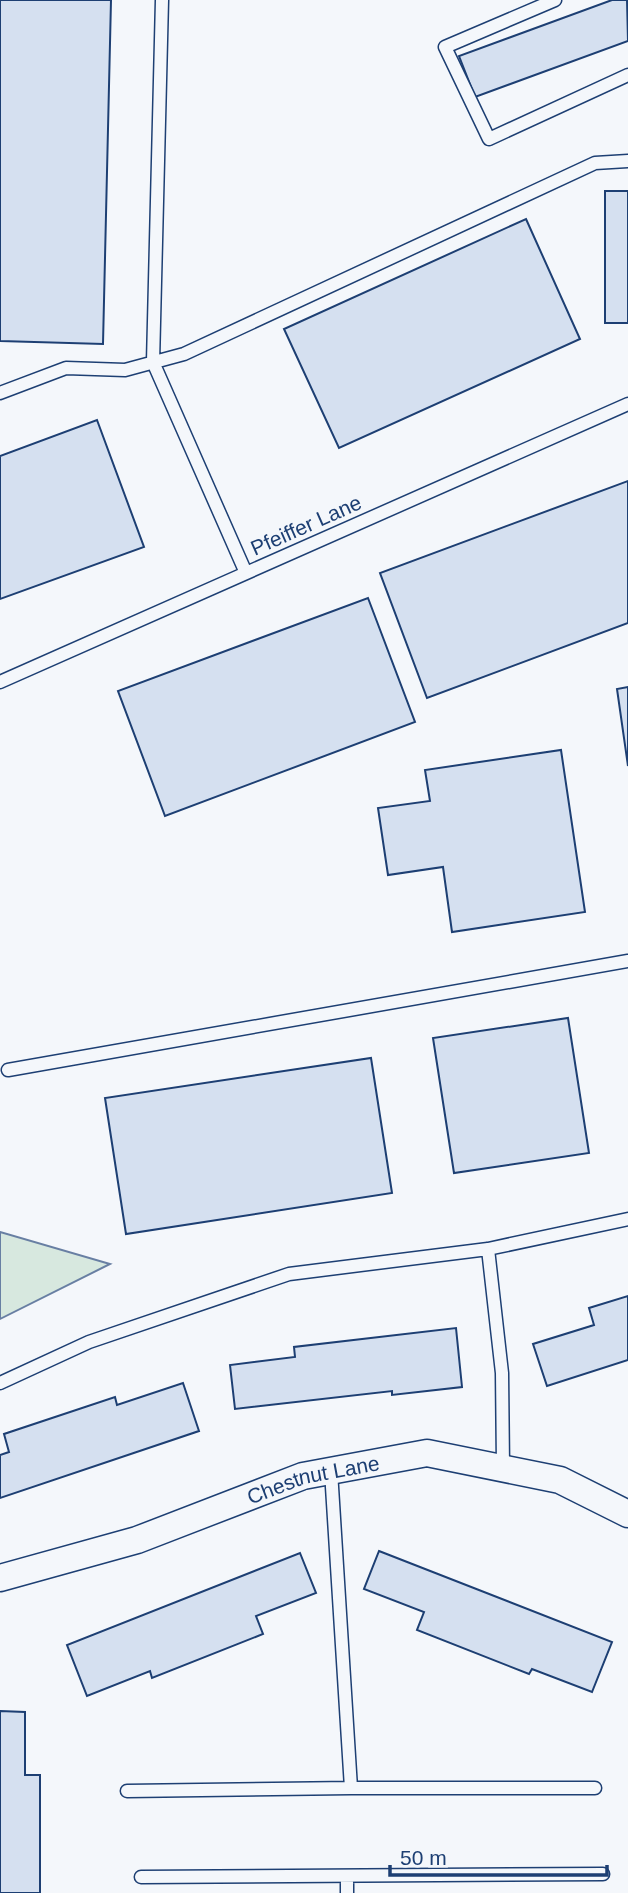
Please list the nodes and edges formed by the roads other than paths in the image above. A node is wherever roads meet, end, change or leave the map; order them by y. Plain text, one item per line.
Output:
1 (162, 0) edge
2 (555, 0) edge
3 (628, 75) edge
4 (628, 161) edge
5 (153, 362) junction
6 (0, 393) edge
7 (628, 404) edge
8 (246, 573) junction
9 (0, 682) edge
10 (628, 961) edge
11 (8, 1070) dead end
12 (628, 1219) edge
13 (488, 1249) junction
14 (0, 1383) edge
15 (503, 1467) junction
16 (331, 1471) junction
17 (628, 1514) edge
18 (0, 1578) edge
19 (351, 1788) junction
20 (595, 1788) dead end
21 (127, 1791) dead end
22 (603, 1874) dead end
23 (346, 1876) junction
24 (141, 1877) dead end
25 (347, 1893) edge

1 - 5 lane
2 - 3 lane
4 - 5 lane
5 - 6 lane
5 - 8 lane
7 - 8 lane, Pfeiffer Lane
8 - 9 lane, Pfeiffer Lane
10 - 11 lane
12 - 13 lane
13 - 14 lane
13 - 15 lane
15 - 16 street, Chestnut Lane
15 - 17 street, Chestnut Lane
16 - 18 street, Chestnut Lane
16 - 19 lane
19 - 20 lane
19 - 21 lane
22 - 23 lane
23 - 24 lane
23 - 25 lane

